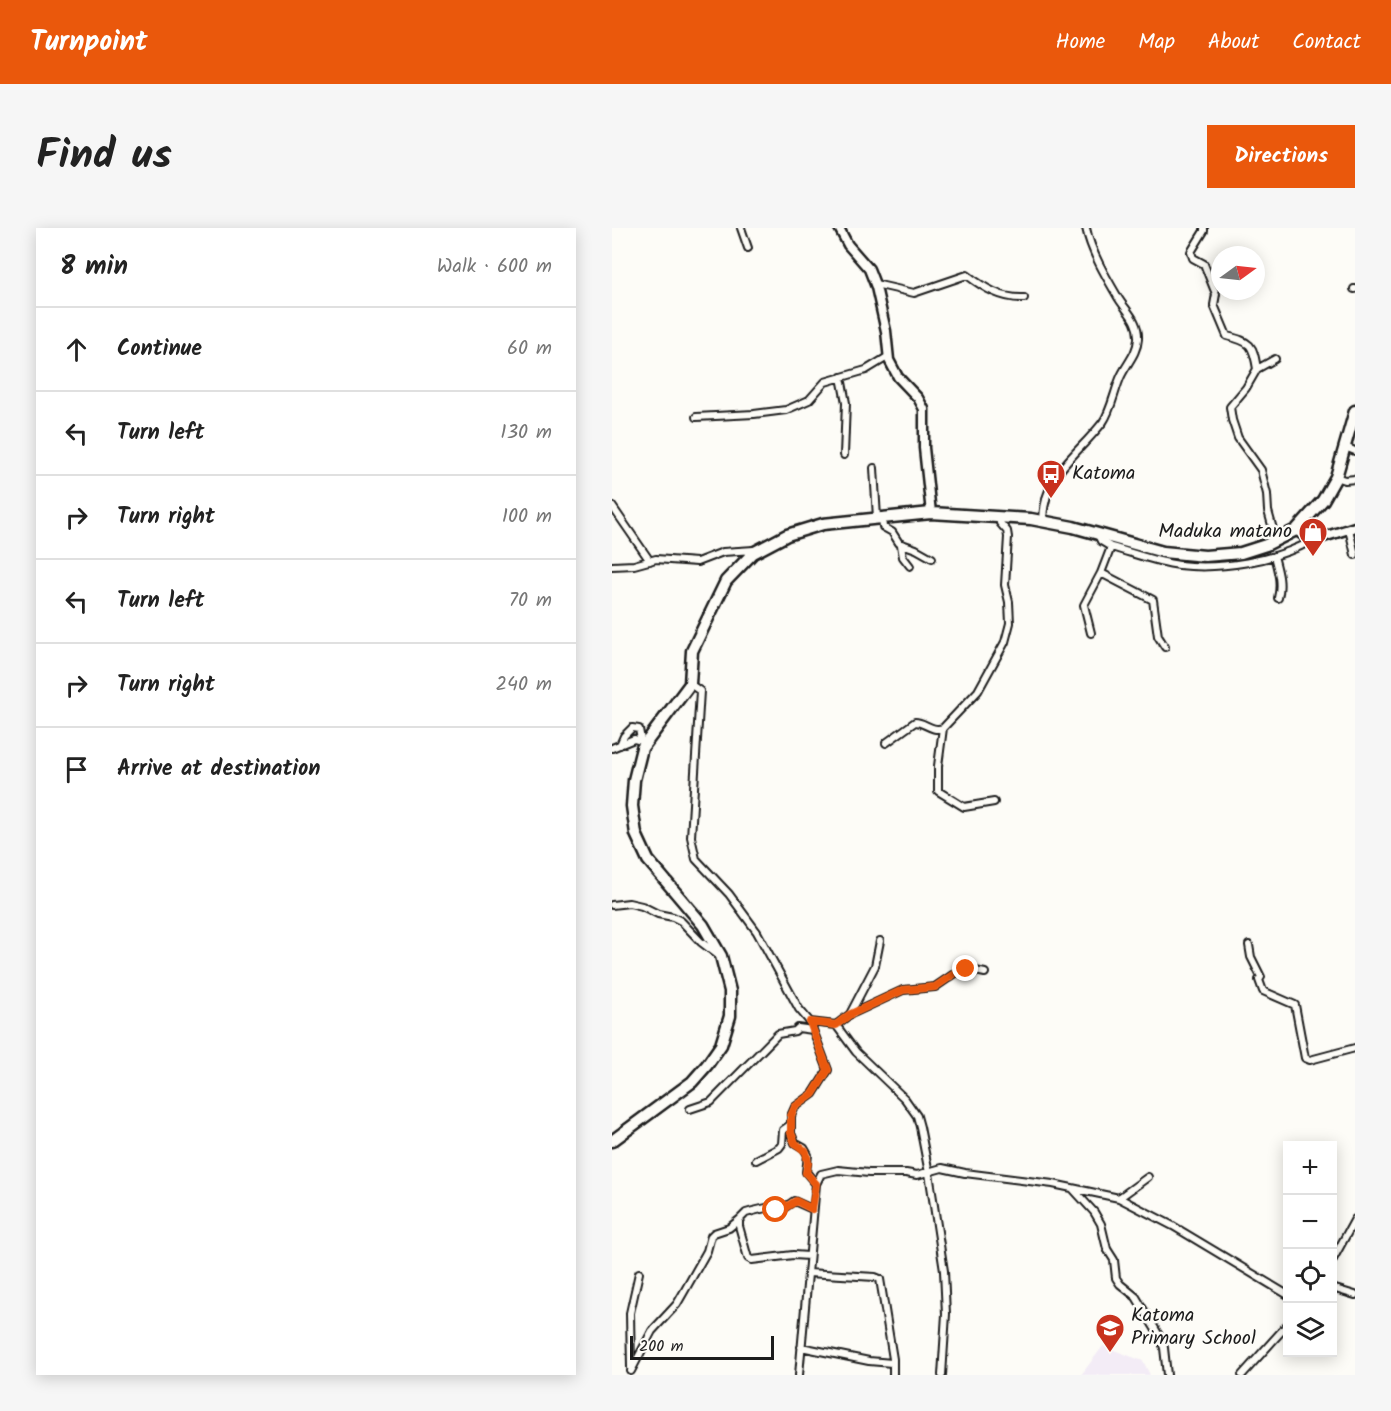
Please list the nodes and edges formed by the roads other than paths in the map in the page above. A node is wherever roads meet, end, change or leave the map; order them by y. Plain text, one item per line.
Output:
1 (741, 228) edge
2 (839, 228) edge
3 (1086, 228) edge
4 (1203, 228) edge
5 (748, 248) dead end
6 (875, 284) junction
7 (1024, 298) dead end
8 (889, 356) junction
9 (1275, 359) dead end
10 (1257, 369) junction
11 (841, 377) junction
12 (1355, 411) edge
13 (696, 417) dead end
14 (1350, 449) edge
15 (844, 455) dead end
16 (874, 468) dead end
17 (1336, 477) junction
18 (1355, 479) edge
19 (612, 506) edge
20 (931, 513) junction
21 (999, 517) junction
22 (880, 518) junction
23 (1043, 521) junction
24 (1352, 528) edge
25 (1296, 530) junction
26 (1097, 534) junction
27 (1276, 540) junction
28 (1311, 541) junction
29 (902, 545) junction
30 (1111, 547) junction
31 (758, 550) junction
32 (1355, 555) edge
33 (1274, 556) junction
34 (932, 558) dead end
35 (650, 561) junction
36 (612, 566) edge
37 (910, 566) dead end
38 (1101, 573) junction
39 (1278, 598) dead end
40 (1091, 633) dead end
41 (1165, 647) dead end
42 (690, 684) junction
43 (943, 729) junction
44 (643, 741) junction
45 (886, 743) dead end
46 (621, 745) junction
47 (612, 748) edge
48 (993, 802) dead end
49 (612, 905) edge
50 (880, 941) dead end
51 (1249, 945) dead end
52 (721, 956) junction
53 (986, 973) dead end
54 (849, 1015) junction
55 (810, 1022) junction
56 (836, 1025) junction
57 (813, 1030) junction
58 (1355, 1048) edge
59 (690, 1109) dead end
60 (790, 1125) junction
61 (612, 1142) edge
62 (756, 1160) dead end
63 (930, 1173) junction
64 (1148, 1177) dead end
65 (816, 1184) junction
66 (1072, 1188) junction
67 (1119, 1198) junction
68 (812, 1209) junction
69 (1355, 1219) edge
70 (739, 1220) junction
71 (1337, 1252) edge
72 (809, 1256) junction
73 (639, 1273) dead end
74 (808, 1274) junction
75 (1337, 1290) edge
76 (1283, 1293) edge
77 (1355, 1295) edge
78 (1283, 1329) edge
79 (801, 1347) junction
80 (892, 1363) junction
81 (631, 1373) edge
82 (799, 1375) edge
83 (893, 1375) edge
84 (942, 1375) edge
85 (1167, 1375) edge
86 (1242, 1375) edge

1 - 5 street
2 - 6 street
3 - 23 street
4 - 10 street
6 - 7 street
6 - 8 street
8 - 11 street
8 - 20 street
9 - 10 street
10 - 27 street
11 - 13 street
11 - 15 street
12 - 14 highway
14 - 17 highway
16 - 22 street
17 - 18 street
17 - 25 highway
19 - 35 street
20 - 21 highway
20 - 22 highway
21 - 23 highway
21 - 43 street
22 - 29 street
22 - 31 highway
23 - 26 highway
24 - 28 street
24 - 32 street
25 - 27 highway
25 - 28 street
26 - 27 highway
26 - 30 street
28 - 33 street
29 - 34 street
29 - 37 street
30 - 33 street
30 - 38 street
31 - 35 street
31 - 42 highway
33 - 39 street
35 - 36 street
38 - 40 street
38 - 41 street
42 - 44 highway
42 - 55 street
43 - 45 street
43 - 48 street
44 - 46 street
44 - 46 street
44 - 52 highway
46 - 47 street
49 - 52 street
50 - 54 street
51 - 58 street
52 - 61 highway
53 - 54 street
54 - 56 street
55 - 56 street
55 - 57 street
56 - 63 street
57 - 59 street
57 - 60 street
60 - 62 street
60 - 65 street
63 - 65 street
63 - 66 street
63 - 84 street
64 - 67 street
65 - 68 street
66 - 67 street
66 - 85 street
67 - 76 street
68 - 70 street
68 - 72 street
69 - 71 street
70 - 72 street
70 - 81 street
72 - 74 street
73 - 81 street
74 - 79 street
74 - 80 street
75 - 77 street
78 - 86 street
79 - 80 street
79 - 82 street
80 - 83 street

